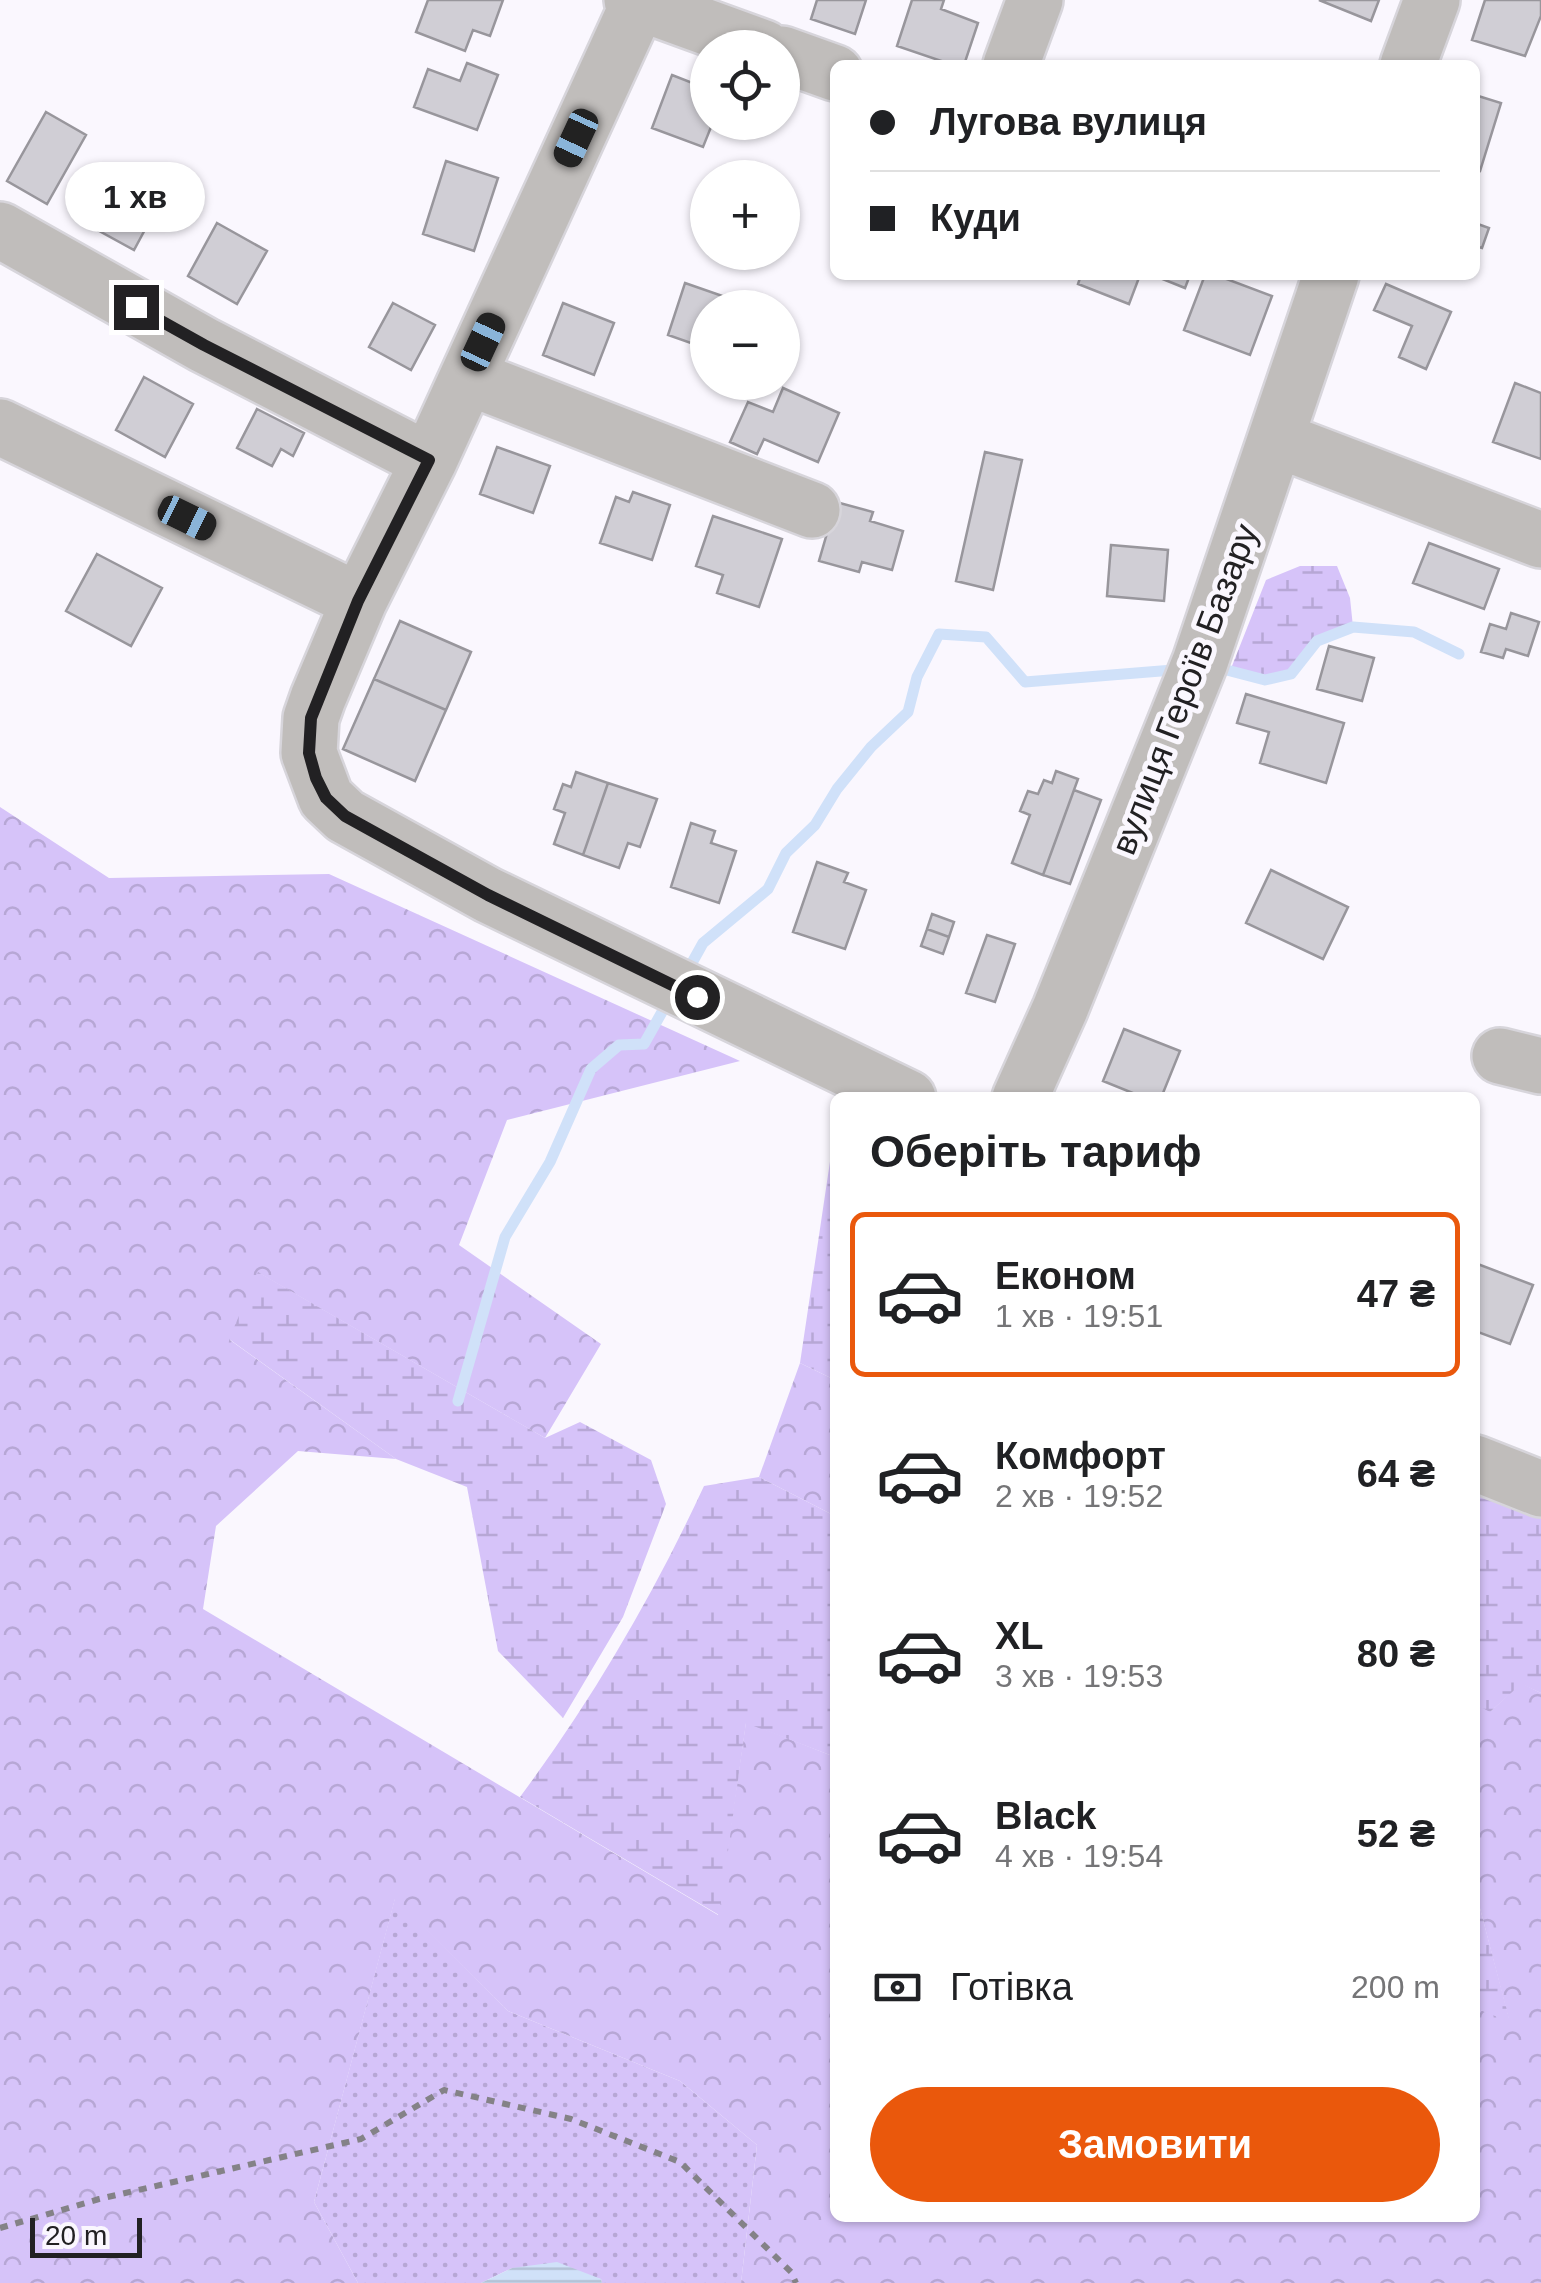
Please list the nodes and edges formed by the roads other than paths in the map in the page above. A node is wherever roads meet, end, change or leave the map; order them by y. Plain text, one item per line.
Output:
1 (1035, 0) edge
2 (1432, 0) edge
3 (637, 1) edge
4 (715, 30) edge
5 (800, 60) edge
6 (1013, 60) edge
7 (1410, 60) edge
8 (830, 71) edge
9 (0, 230) edge
10 (1329, 280) edge
11 (468, 376) junction
12 (0, 427) edge
13 (1276, 439) junction
14 (429, 460) junction
15 (812, 510) dead end
16 (1541, 540) edge
17 (358, 601) junction
18 (896, 1092) edge
19 (1023, 1092) edge
20 (1480, 1466) edge
21 (1541, 1489) edge

1 - 6 street
2 - 7 street
3 - 4 street
3 - 11 street
5 - 8 street
9 - 14 street
10 - 13 street, вулиця Героїв Базару
11 - 14 street
11 - 15 street
12 - 17 street
13 - 16 street
13 - 19 street, вулиця Героїв Базару
14 - 17 street
17 - 18 street
20 - 21 street

